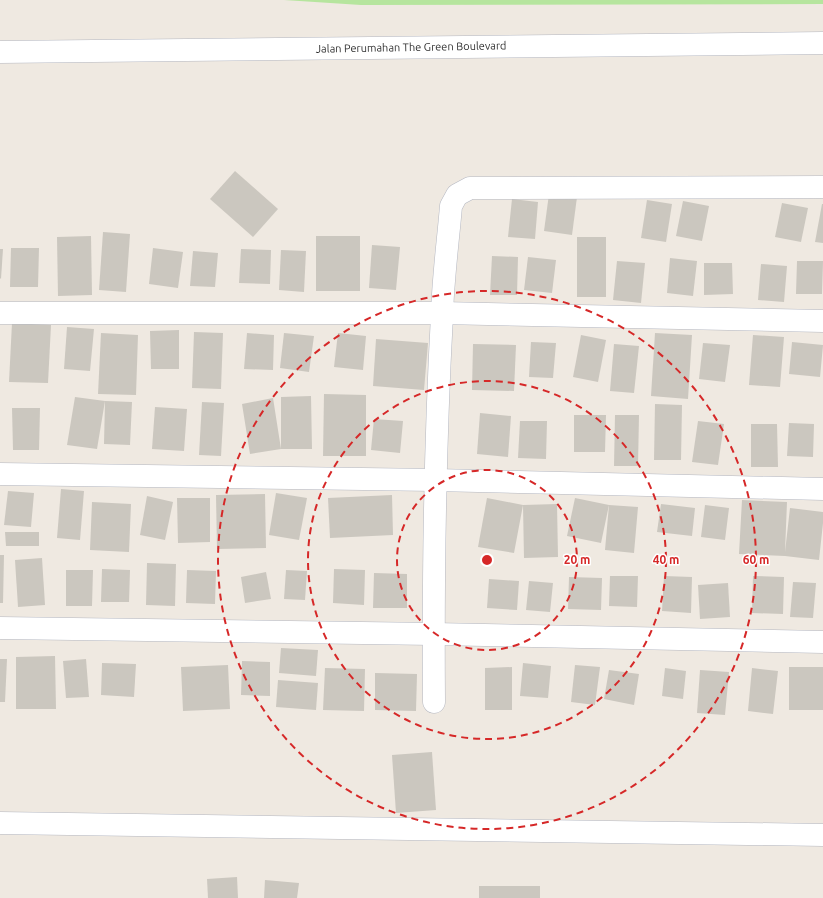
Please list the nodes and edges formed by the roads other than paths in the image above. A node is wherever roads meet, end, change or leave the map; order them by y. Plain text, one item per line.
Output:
1 (823, 43) edge
2 (0, 52) edge
3 (823, 187) edge
4 (0, 313) edge
5 (442, 313) junction
6 (823, 321) edge
7 (0, 474) edge
8 (435, 480) junction
9 (823, 489) edge
10 (0, 628) edge
11 (434, 634) junction
12 (823, 642) edge
13 (434, 702) dead end
14 (0, 823) edge
15 (823, 834) edge

1 - 2 street, Jalan Perumahan The Green Boulevard
3 - 5 street
4 - 5 street
5 - 6 street
5 - 8 street
7 - 8 street
8 - 9 street
8 - 11 street
10 - 11 street
11 - 12 street
11 - 13 street
14 - 15 street

